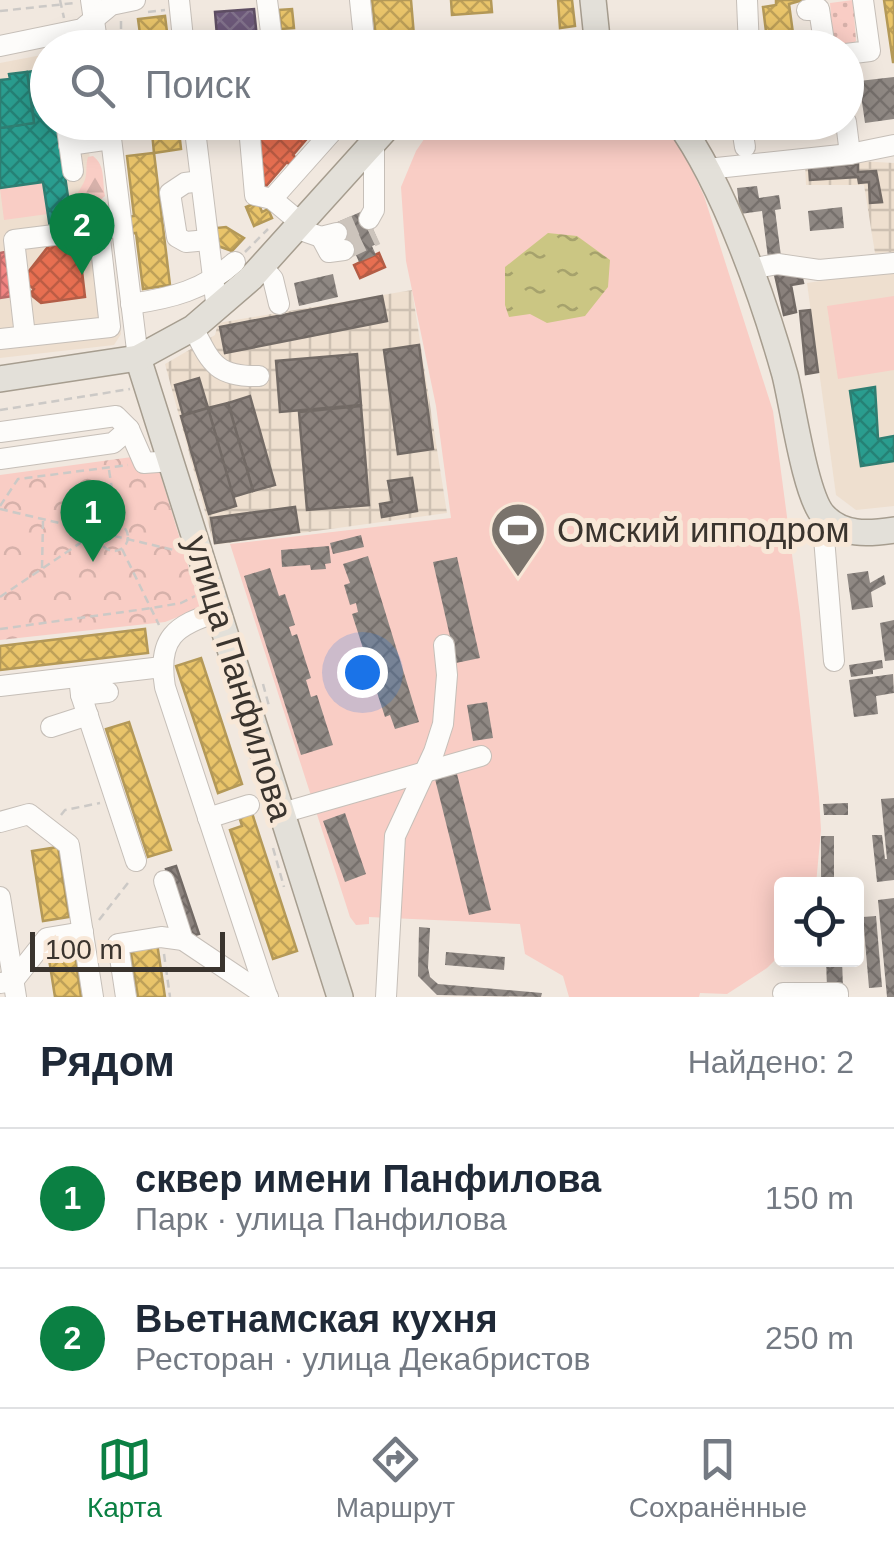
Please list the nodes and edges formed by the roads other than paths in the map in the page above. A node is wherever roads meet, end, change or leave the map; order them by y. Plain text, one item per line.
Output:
1 (267, 0) edge
2 (360, 0) edge
3 (594, 0) edge
4 (747, 0) edge
5 (863, 0) edge
6 (179, 4) edge
7 (92, 7) edge
8 (138, 7) edge
9 (806, 10) dead end
10 (78, 30) edge
11 (182, 30) edge
12 (271, 30) edge
13 (363, 30) edge
14 (596, 30) edge
15 (748, 30) edge
16 (822, 30) edge
17 (30, 40) edge
18 (0, 46) edge
19 (864, 52) edge
20 (68, 140) edge
21 (84, 140) edge
22 (111, 140) edge
23 (196, 140) edge
24 (250, 140) edge
25 (331, 140) edge
26 (372, 140) edge
27 (380, 140) edge
28 (689, 140) edge
29 (743, 140) edge
30 (848, 140) edge
31 (69, 145) junction
32 (894, 146) edge
33 (744, 147) dead end
34 (850, 154) junction
35 (707, 169) junction
36 (73, 171) dead end
37 (201, 181) junction
38 (373, 222) dead end
39 (309, 226) junction
40 (122, 227) junction
41 (100, 237) junction
42 (208, 240) junction
43 (7, 241) edge
44 (236, 262) road end
45 (894, 263) edge
46 (262, 266) junction
47 (749, 269) junction
48 (213, 282) junction
49 (131, 304) junction
50 (278, 304) dead end
51 (217, 310) junction
52 (192, 328) junction
53 (25, 336) junction
54 (0, 339) edge
55 (138, 358) junction
56 (259, 376) dead end
57 (0, 379) edge
58 (128, 430) junction
59 (0, 432) edge
60 (0, 460) edge
61 (172, 460) junction
62 (822, 513) junction
63 (894, 530) edge
64 (209, 603) junction
65 (444, 645) dead end
66 (834, 661) dead end
67 (162, 668) junction
68 (0, 686) edge
69 (108, 692) dead end
70 (83, 696) junction
71 (50, 727) dead end
72 (481, 756) dead end
73 (424, 772) junction
74 (249, 804) dead end
75 (282, 813) junction
76 (208, 818) junction
77 (0, 822) edge
78 (136, 861) road end
79 (164, 881) dead end
80 (0, 897) edge
81 (82, 932) junction
82 (184, 940) junction
83 (10, 987) edge
84 (783, 993) dead end
85 (93, 997) edge
86 (126, 997) edge
87 (267, 997) edge
88 (340, 997) edge
89 (386, 997) edge
90 (838, 997) edge

1 - 12 street
2 - 13 street
3 - 14 main road
4 - 15 street
5 - 19 street
6 - 11 street
7 - 8 street
7 - 10 street
9 - 16 street
17 - 18 street
20 - 31 street
21 - 31 street
22 - 40 street
23 - 37 street
24 - 39 street
25 - 39 street
26 - 39 main road
27 - 38 street
28 - 35 main road
29 - 33 street
30 - 34 street
31 - 36 street
32 - 34 street
34 - 35 street
35 - 47 main road
37 - 42 street
37 - 42 street
39 - 46 main road
40 - 41 street
40 - 49 street
41 - 43 street
41 - 53 street
42 - 48 street
43 - 53 street
44 - 48 street
45 - 47 street
46 - 50 street
46 - 51 main road
47 - 62 main road
48 - 49 street
48 - 51 street
49 - 55 street
51 - 52 main road
52 - 55 main road
52 - 56 street
53 - 54 street
55 - 57 main road
55 - 61 main road, улица Панфилова
58 - 59 street
58 - 60 street
58 - 61 street
61 - 64 main road, улица Панфилова
62 - 63 main road
62 - 66 street
64 - 67 street
64 - 75 main road, улица Панфилова
65 - 73 street
67 - 70 street
67 - 76 street
68 - 70 street
69 - 70 street
70 - 71 street
70 - 78 street
72 - 73 street
73 - 75 street
73 - 89 street
74 - 76 street
75 - 88 main road, улица Панфилова
76 - 87 street
77 - 81 street
79 - 82 street
80 - 83 street
81 - 83 street
81 - 85 street
82 - 86 street
82 - 87 street
84 - 90 street

